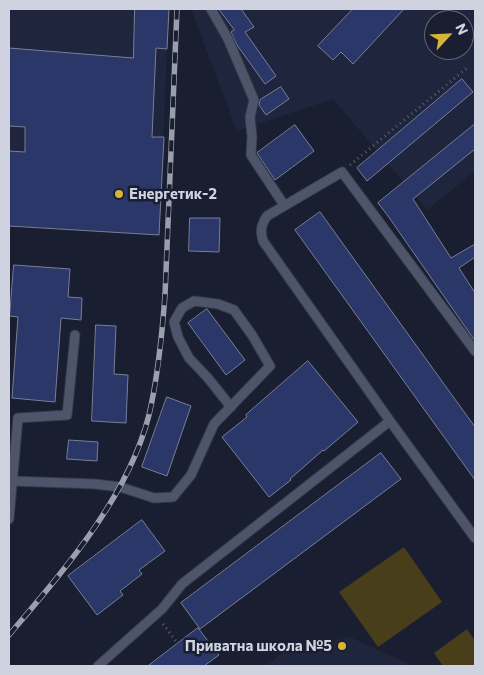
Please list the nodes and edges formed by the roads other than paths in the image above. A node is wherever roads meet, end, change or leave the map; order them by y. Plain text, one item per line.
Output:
1 (211, 9) edge
2 (284, 205) junction
3 (75, 334) dead end
4 (475, 351) edge
5 (231, 407) junction
6 (390, 421) junction
7 (12, 481) junction
8 (9, 519) edge
9 (475, 538) edge
10 (98, 666) edge

1 - 2 lane
2 - 4 lane
2 - 6 lane
3 - 7 lane
5 - 5 lane
5 - 7 lane
6 - 9 lane
6 - 10 lane
7 - 8 lane

